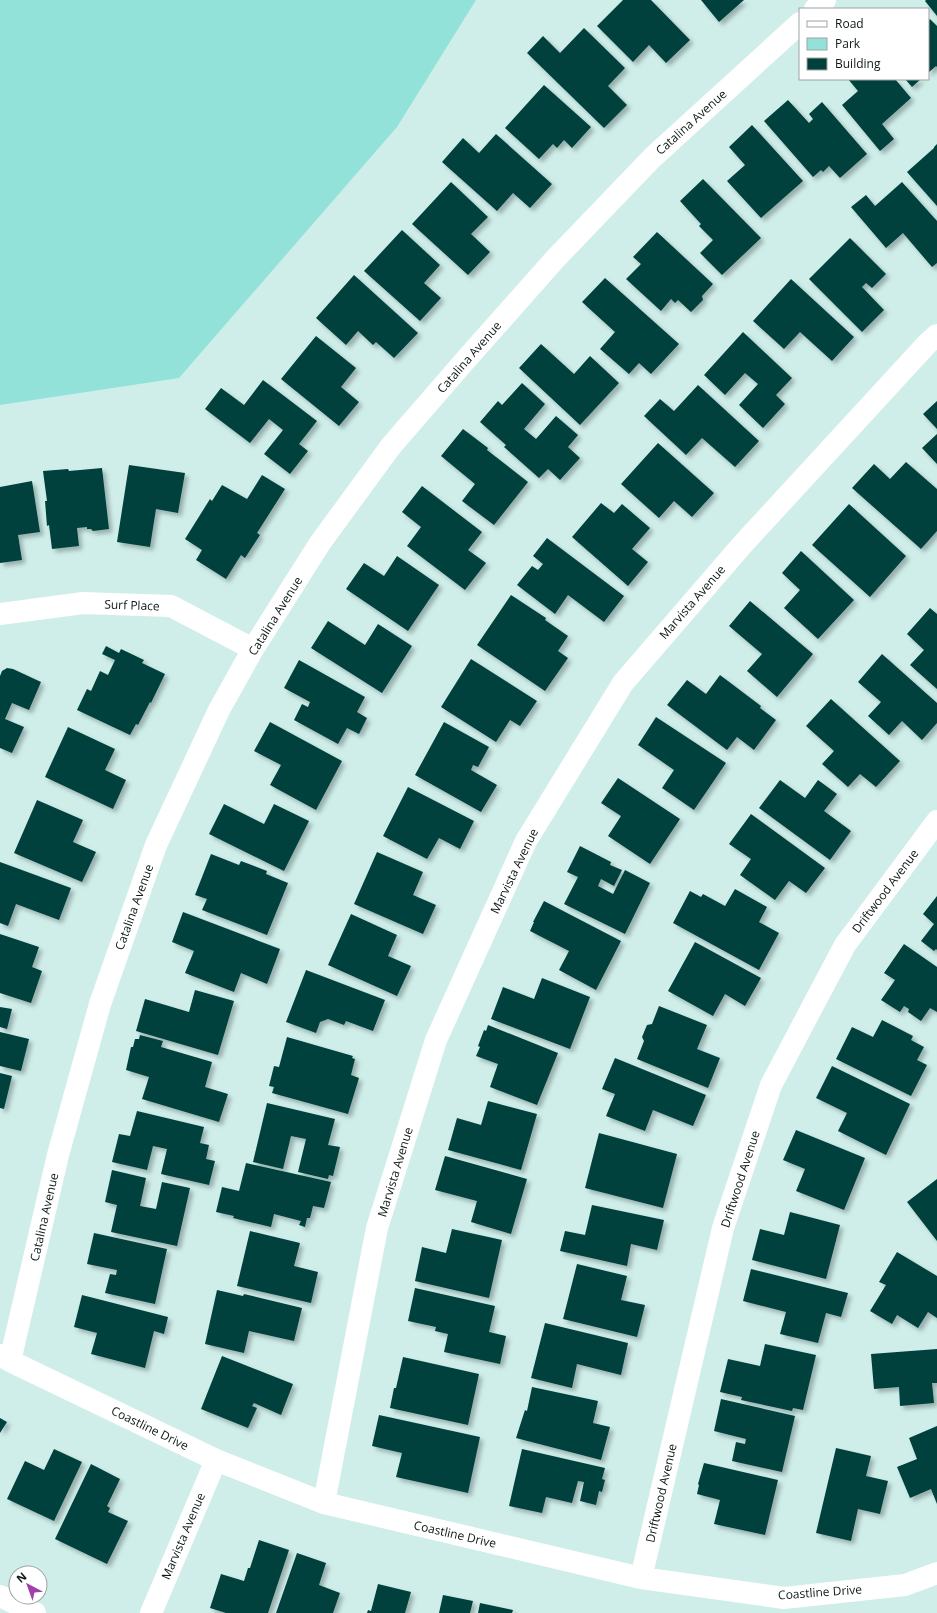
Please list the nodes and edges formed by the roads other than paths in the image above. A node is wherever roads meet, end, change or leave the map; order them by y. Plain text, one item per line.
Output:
1 (825, 0) edge
2 (816, 8) edge
3 (799, 24) edge
4 (937, 335) edge
5 (0, 614) edge
6 (253, 650) junction
7 (937, 821) edge
8 (5, 1358) edge
9 (216, 1460) junction
10 (324, 1502) junction
11 (937, 1573) edge
12 (641, 1578) junction
13 (0, 1596) edge
14 (35, 1613) edge
15 (150, 1613) edge

1 - 2 main road
3 - 6 main road, Catalina Avenue
4 - 10 main road, Marvista Avenue
5 - 6 main road, Surf Place
6 - 8 main road, Catalina Avenue
7 - 12 main road, Driftwood Avenue
8 - 9 main road, Coastline Drive
9 - 10 main road, Coastline Drive
9 - 15 main road, Marvista Avenue
10 - 12 main road, Coastline Drive
11 - 12 main road, Coastline Drive
13 - 14 main road

